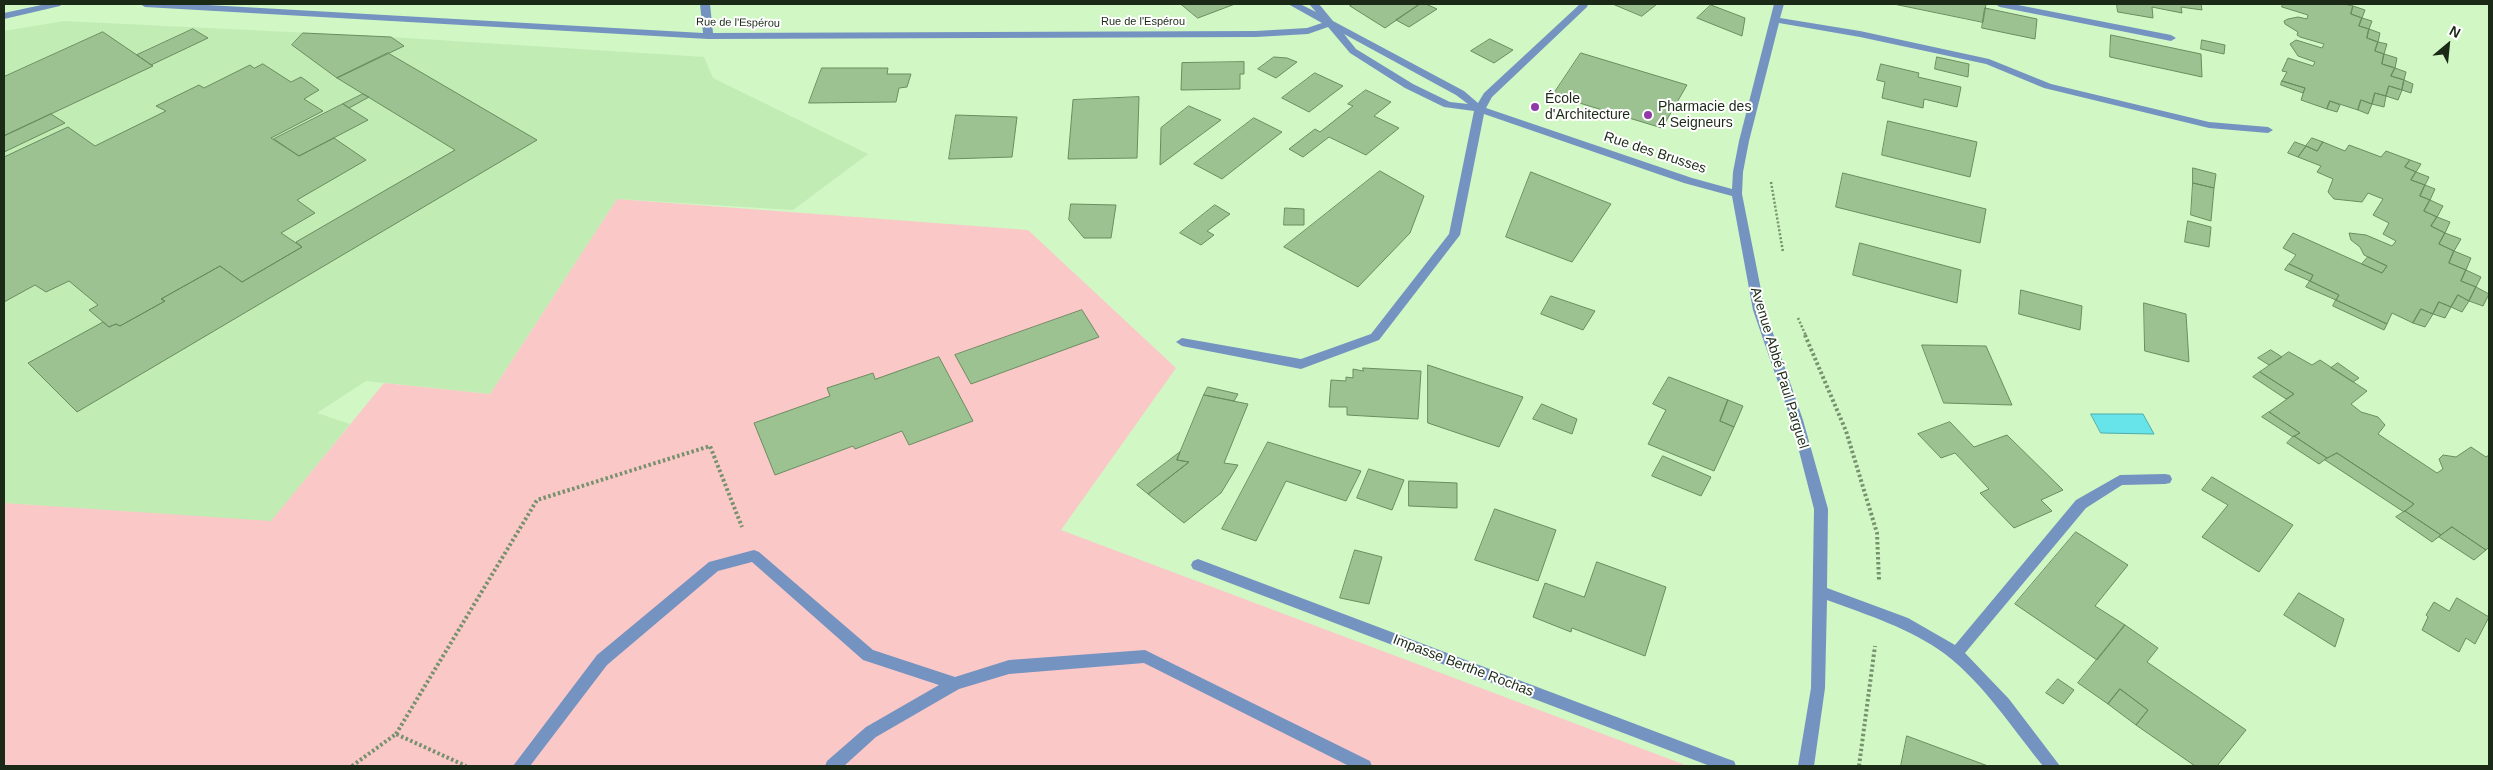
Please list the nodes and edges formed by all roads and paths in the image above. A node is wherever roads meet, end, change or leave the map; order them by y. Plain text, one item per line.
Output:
1 (57, 4) edge
2 (145, 4) edge
3 (705, 4) edge
4 (1293, 4) edge
5 (1314, 4) edge
6 (1779, 4) edge
7 (2000, 4) edge
8 (1584, 5) dead end
9 (4, 16) edge
10 (1775, 20) junction
11 (1330, 23) junction
12 (708, 36) junction
13 (2170, 38) dead end
14 (1480, 109) junction
15 (2268, 130) dead end
16 (1737, 194) junction
17 (1182, 342) dead end
18 (2165, 479) dead end
19 (754, 556) junction
20 (1198, 565) dead end
21 (1820, 592) junction
22 (1956, 654) junction
23 (954, 684) junction
24 (396, 734) junction
25 (352, 766) edge
26 (466, 766) edge
27 (521, 766) edge
28 (833, 766) edge
29 (1364, 766) edge
30 (1728, 766) edge
31 (1806, 766) edge
32 (2052, 766) edge

1 - 9 street
2 - 12 street, Rue de l'Espérou
3 - 12 street
4 - 11 street, Rue des Brusses
5 - 11 street, Rue des Brusses
6 - 10 street, Avenue Abbé Paul Parguel
7 - 13 street
8 - 14 street
10 - 15 street
10 - 16 street, Avenue Abbé Paul Parguel
11 - 12 street, Rue de l'Espérou
11 - 14 street, Rue des Brusses
11 - 14 street, Rue des Brusses
14 - 16 street, Rue des Brusses
14 - 17 street
16 - 21 street, Avenue Abbé Paul Parguel
18 - 22 street
19 - 23 street
19 - 24 path
19 - 27 street
20 - 30 street, Impasse Berthe Rochas
21 - 22 street
21 - 31 street, Avenue Abbé Paul Parguel
22 - 32 street
23 - 28 street
23 - 29 street
24 - 25 path
24 - 26 path

